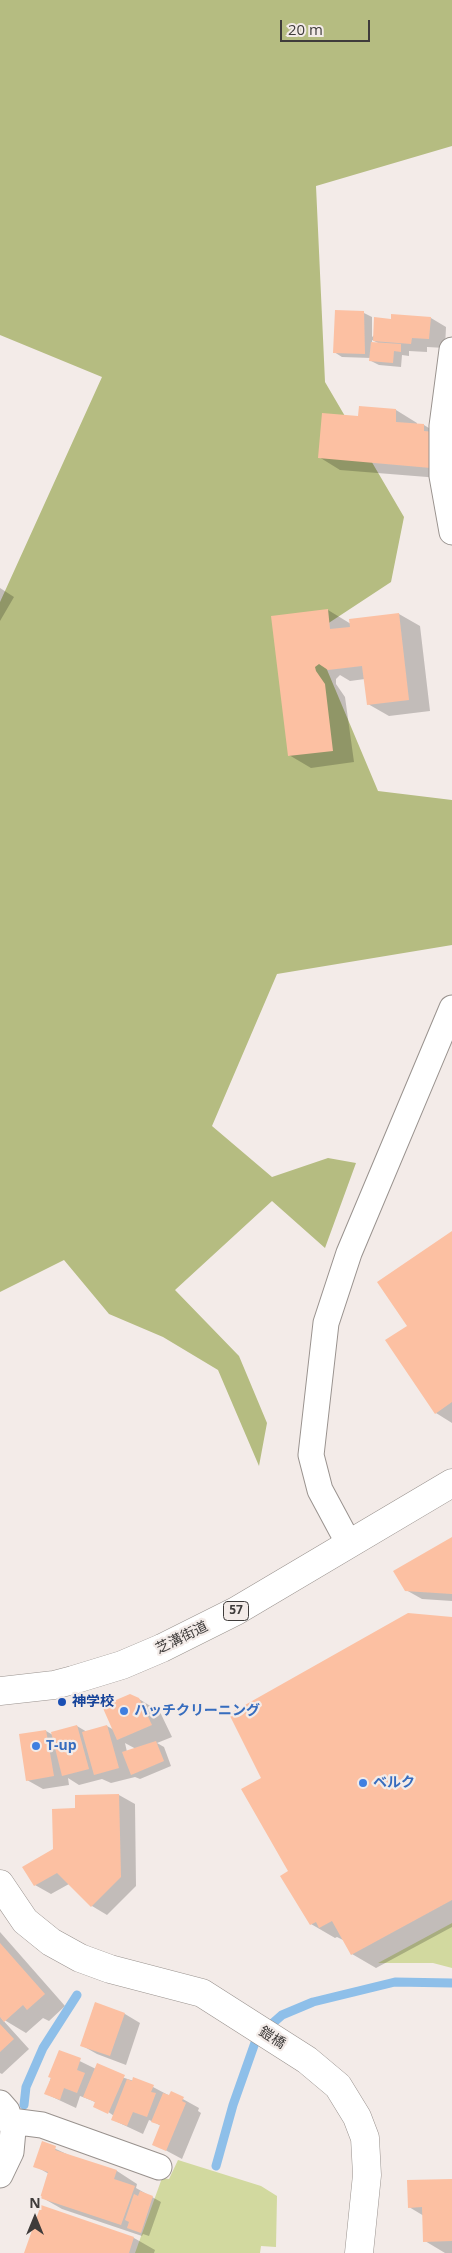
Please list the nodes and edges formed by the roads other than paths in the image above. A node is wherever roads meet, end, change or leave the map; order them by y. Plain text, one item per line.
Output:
1 (452, 350) edge
2 (452, 532) edge
3 (452, 1008) edge
4 (452, 1483) edge
5 (350, 1544) junction
6 (0, 1691) edge
7 (0, 1884) edge
8 (6, 2112) edge
9 (160, 2167) dead end
10 (0, 2175) edge
11 (359, 2253) edge

1 - 2 street
3 - 5 street
4 - 5 street, 芝溝街道 / 57
5 - 6 street, 芝溝街道 / 57
7 - 11 street, 鎧橋
8 - 9 street
8 - 10 street

